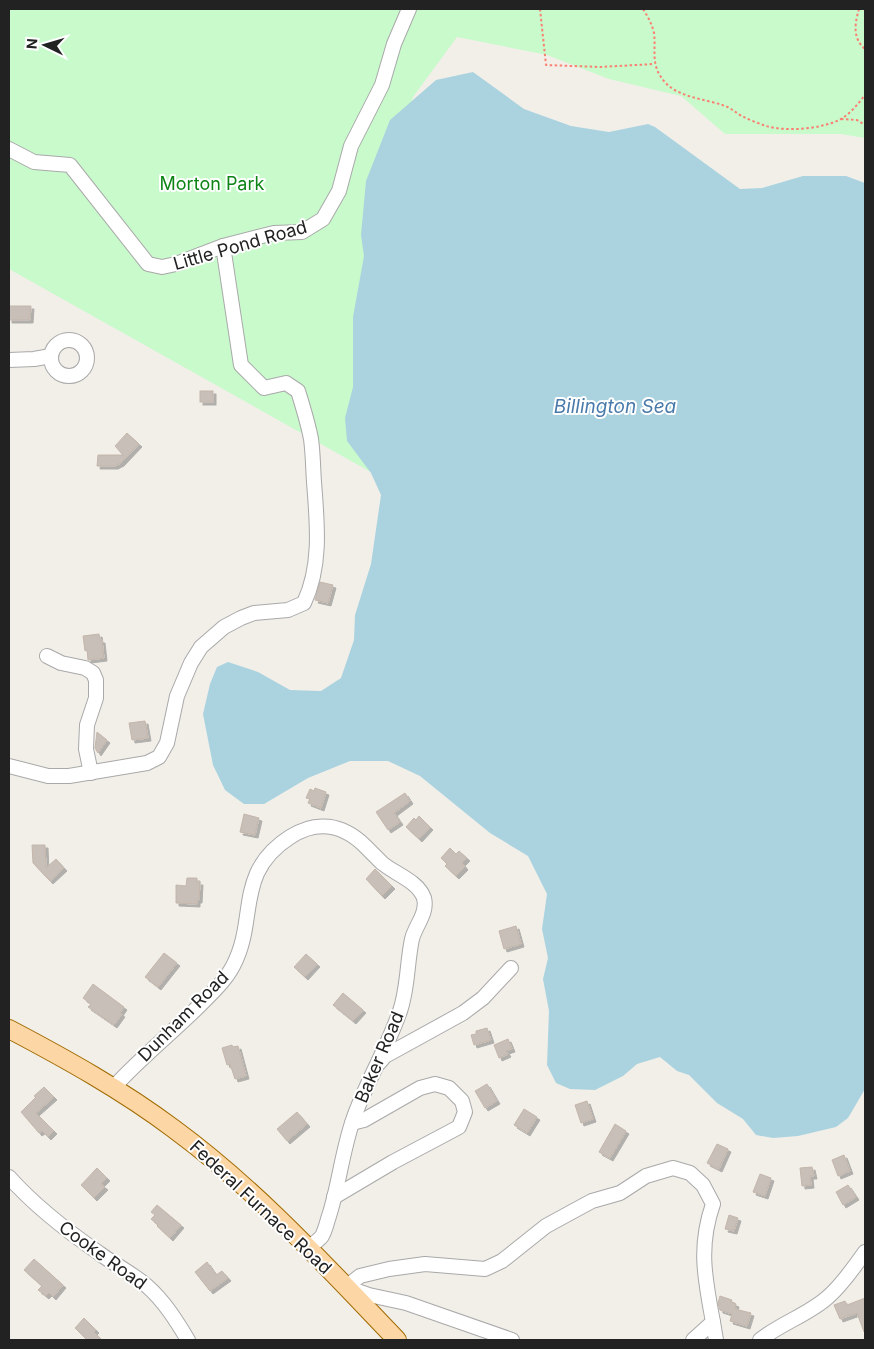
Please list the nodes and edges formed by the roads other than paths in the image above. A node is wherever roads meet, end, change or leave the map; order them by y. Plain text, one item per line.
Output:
1 (409, 9) edge
2 (9, 149) edge
3 (223, 246) junction
4 (51, 356) dead end
5 (9, 360) edge
6 (47, 656) dead end
7 (9, 766) edge
8 (91, 773) junction
9 (395, 872) joint
10 (511, 968) dead end
11 (9, 1029) edge
12 (379, 1064) junction
13 (114, 1088) junction
14 (352, 1123) junction
15 (9, 1177) edge
16 (334, 1197) junction
17 (309, 1248) junction
18 (865, 1252) edge
19 (346, 1287) junction
20 (713, 1322) junction
21 (188, 1340) edge
22 (397, 1340) edge
23 (512, 1340) edge
24 (693, 1340) edge
25 (716, 1340) edge
26 (760, 1340) edge

1 - 3 street, Little Pond Road
2 - 3 street, Little Pond Road
3 - 8 street
4 - 5 street
6 - 8 street
7 - 8 street
9 - 12 street, Baker Road
9 - 13 street, Dunham Road
10 - 12 street
11 - 13 main road, Federal Furnace Road
12 - 14 street, Baker Road
13 - 17 main road, Federal Furnace Road
14 - 16 street, Baker Road
14 - 16 street
15 - 21 street, Cooke Road
16 - 17 street, Baker Road
17 - 19 main road, Federal Furnace Road
18 - 26 street
19 - 20 street
19 - 22 main road, Federal Furnace Road
19 - 23 street
20 - 24 street
20 - 25 street

